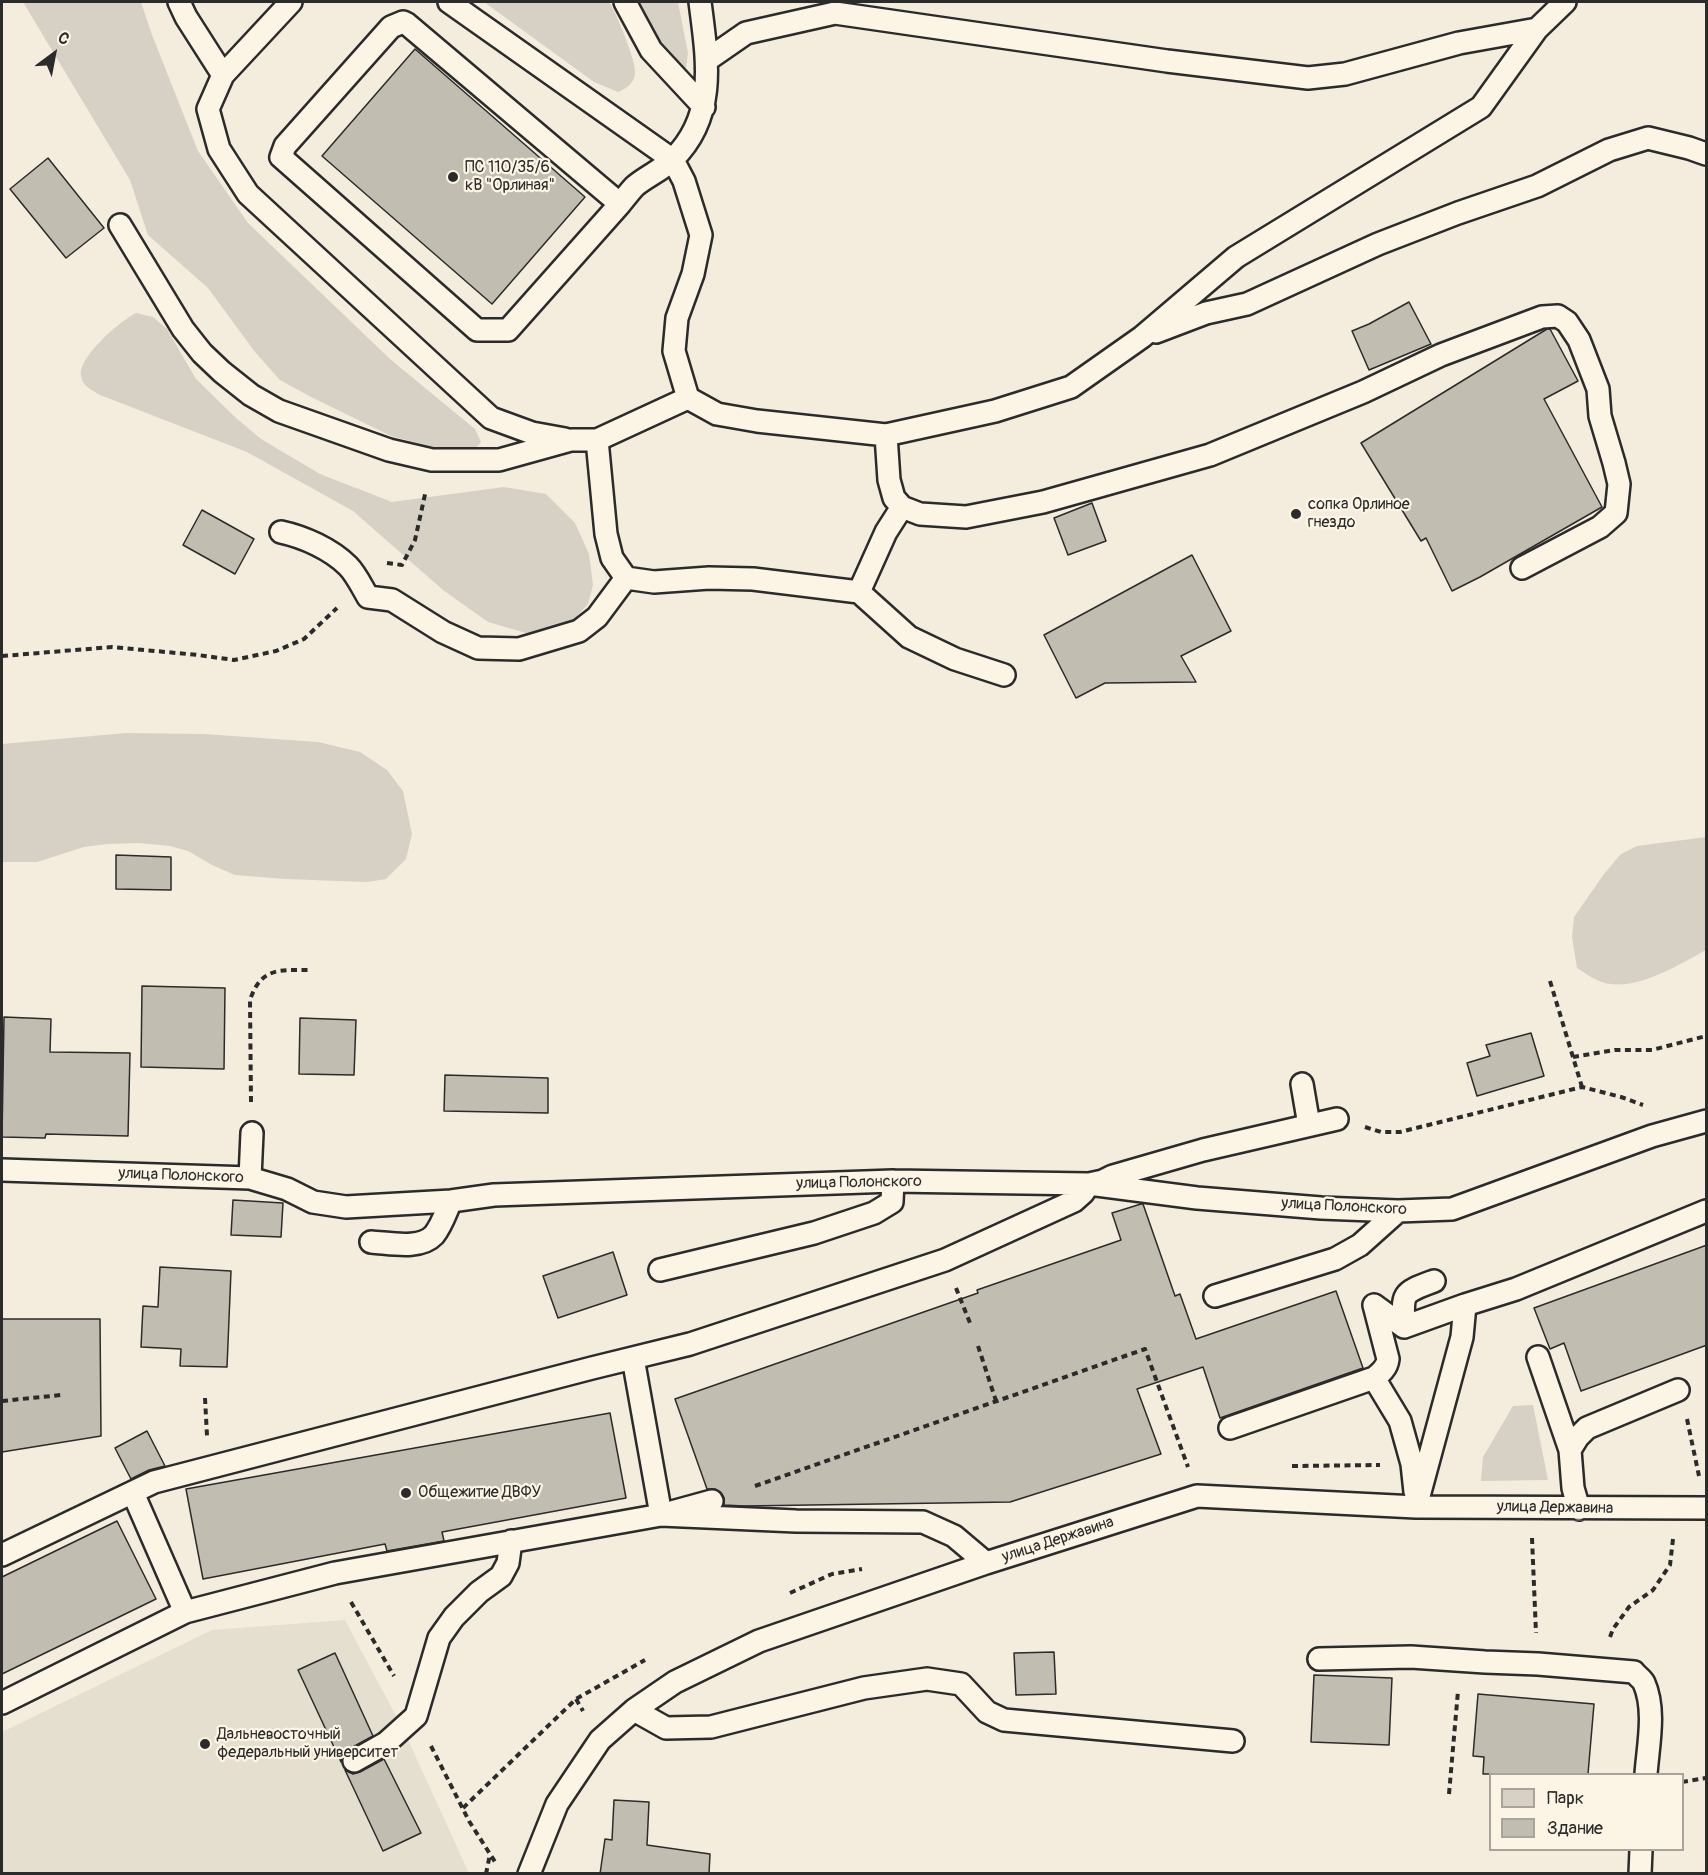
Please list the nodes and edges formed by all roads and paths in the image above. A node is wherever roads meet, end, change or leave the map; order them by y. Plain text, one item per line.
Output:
1 (179, 2) edge
2 (291, 2) edge
3 (449, 2) edge
4 (625, 2) edge
5 (700, 2) edge
6 (1565, 2) edge
7 (1537, 29) junction
8 (707, 60) junction
9 (223, 75) junction
10 (704, 107) junction
11 (1707, 154) edge
12 (673, 160) junction
13 (620, 204) junction
14 (120, 225) dead end
15 (1142, 337) junction
16 (688, 398) junction
17 (886, 435) junction
18 (571, 440) junction
19 (597, 440) junction
20 (432, 460) junction
21 (902, 507) junction
22 (281, 532) dead end
23 (334, 556) junction
24 (1522, 568) dead end
25 (626, 578) junction
26 (858, 592) junction
27 (368, 597) junction
28 (2, 656) edge
29 (1004, 675) dead end
30 (309, 970) dead end
31 (1550, 981) dead end
32 (1707, 1036) edge
33 (1573, 1057) junction
34 (1302, 1084) dead end
35 (1582, 1088) junction
36 (1337, 1119) joint
37 (1700, 1123) edge
38 (1310, 1125) junction
39 (252, 1133) joint
40 (2, 1170) edge
41 (250, 1178) junction
42 (893, 1181) junction
43 (1089, 1184) junction
44 (451, 1201) junction
45 (1398, 1211) junction
46 (1707, 1211) edge
47 (371, 1242) dead end
48 (660, 1270) dead end
49 (1434, 1281) dead end
50 (1215, 1296) dead end
51 (1465, 1305) junction
52 (1404, 1327) junction
53 (978, 1346) dead end
54 (1538, 1357) dead end
55 (633, 1358) junction
56 (1374, 1378) junction
57 (1678, 1390) dead end
58 (61, 1395) dead end
59 (2, 1401) edge
60 (996, 1401) junction
61 (1230, 1428) dead end
62 (1690, 1432) dead end
63 (1570, 1450) junction
64 (1412, 1464) junction
65 (1280, 1466) dead end
66 (1701, 1486) dead end
67 (133, 1493) junction
68 (1197, 1496) junction
69 (712, 1501) joint
70 (1416, 1507) junction
71 (1707, 1508) edge
72 (1579, 1509) junction
73 (1676, 1509) junction
74 (661, 1515) junction
75 (511, 1541) junction
76 (2, 1556) edge
77 (986, 1563) junction
78 (335, 1573) junction
79 (1534, 1573) dead end
80 (185, 1612) junction
81 (1319, 1659) dead end
82 (1461, 1660) junction
83 (1538, 1664) junction
84 (1599, 1669) junction
85 (2, 1703) edge
86 (634, 1710) junction
87 (416, 1716) junction
88 (1233, 1741) dead end
89 (430, 1744) dead end
90 (354, 1761) dead end
91 (1646, 1773) edge
92 (1707, 1778) edge
93 (1684, 1782) edge
94 (1449, 1794) dead end
95 (1641, 1851) edge
96 (490, 1854) junction
97 (486, 1874) edge
98 (502, 1874) edge
99 (529, 1874) edge
100 (1640, 1874) edge

1 - 9 lane
2 - 9 lane
3 - 12 lane
4 - 10 lane
5 - 8 lane
6 - 7 lane
7 - 8 lane
7 - 15 lane
8 - 10 lane
9 - 18 lane
10 - 12 lane
11 - 15 lane
12 - 13 lane
12 - 16 lane
13 - 13 lane
14 - 20 lane
15 - 17 lane
16 - 17 lane
16 - 19 lane
17 - 21 lane
18 - 19 lane
18 - 20 lane
19 - 25 lane
20 - 23 path
21 - 24 lane
21 - 26 lane
22 - 23 lane
23 - 27 lane
25 - 26 lane
25 - 27 lane
26 - 29 lane
27 - 28 path
30 - 39 path
31 - 33 path
32 - 33 path
33 - 35 path
34 - 38 lane
35 - 36 path
35 - 37 path
36 - 38 lane
37 - 45 lane, улица Полонского
38 - 43 lane
39 - 41 lane
40 - 41 lane, улица Полонского
41 - 44 lane, улица Полонского
42 - 43 lane, улица Полонского
42 - 44 lane, улица Полонского
42 - 48 lane
43 - 45 lane, улица Полонского
43 - 55 lane
44 - 47 lane
45 - 50 lane
46 - 51 lane
49 - 52 lane
51 - 52 lane
51 - 70 lane
52 - 56 lane
53 - 60 path
54 - 63 lane
55 - 67 lane
55 - 74 lane
56 - 61 lane
56 - 64 lane
57 - 63 lane
58 - 59 path
60 - 68 path
60 - 69 path
62 - 66 path
63 - 72 lane
64 - 65 path
64 - 70 lane
67 - 76 lane
67 - 80 lane
68 - 70 lane, улица Державина
68 - 77 lane, улица Державина
69 - 74 lane
70 - 72 lane, улица Державина
71 - 73 lane, улица Державина
72 - 73 lane, улица Державина
73 - 84 path
74 - 75 lane
74 - 77 lane
75 - 78 lane
75 - 87 lane
77 - 86 lane, улица Державина
78 - 80 lane
78 - 87 path
79 - 83 path
80 - 85 lane
81 - 82 lane
82 - 83 lane
82 - 94 path
83 - 84 lane
84 - 91 lane
86 - 88 lane
86 - 99 lane, улица Державина
87 - 90 lane
89 - 96 path
92 - 93 path
95 - 100 lane
96 - 97 path
96 - 98 path

